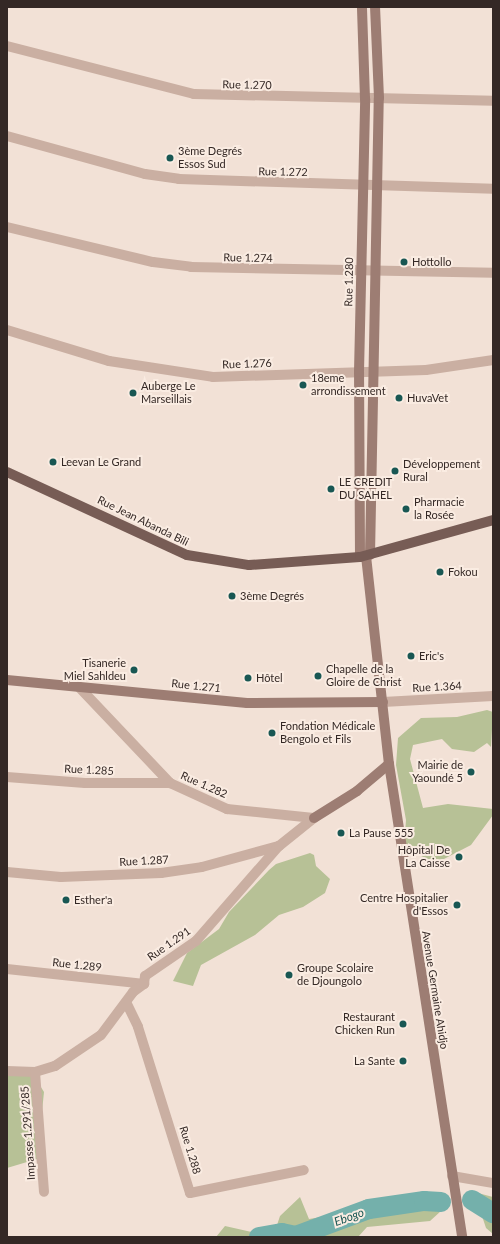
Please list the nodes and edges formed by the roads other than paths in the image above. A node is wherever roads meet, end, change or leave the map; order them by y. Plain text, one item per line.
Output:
1 (362, 7) edge
2 (375, 7) edge
3 (7, 46) edge
4 (379, 98) junction
5 (365, 99) junction
6 (493, 101) edge
7 (7, 136) edge
8 (362, 186) junction
9 (377, 186) junction
10 (493, 189) edge
11 (7, 227) edge
12 (362, 271) junction
13 (375, 271) junction
14 (493, 273) edge
15 (7, 330) edge
16 (493, 360) edge
17 (359, 372) junction
18 (374, 372) junction
19 (7, 472) edge
20 (493, 520) edge
21 (366, 556) junction
22 (7, 680) edge
23 (78, 686) junction
24 (493, 696) edge
25 (383, 702) junction
26 (389, 764) junction
27 (7, 777) edge
28 (170, 783) junction
29 (314, 818) junction
30 (279, 846) junction
31 (7, 872) edge
32 (7, 969) edge
33 (144, 984) junction
34 (127, 1004) junction
35 (7, 1071) edge
36 (35, 1072) junction
37 (304, 1170) dead end
38 (452, 1176) junction
39 (493, 1183) edge
40 (44, 1192) dead end
41 (462, 1237) edge

1 - 5 main road, Rue 1.280
2 - 4 main road
3 - 5 street, Rue 1.270
4 - 5 street, Rue 1.270
4 - 6 street, Rue 1.270
4 - 9 main road
5 - 8 main road, Rue 1.280
7 - 8 street, Rue 1.272
8 - 9 street, Rue 1.272
8 - 12 main road, Rue 1.280
9 - 10 street, Rue 1.272
9 - 13 main road
11 - 12 street, Rue 1.274
12 - 13 street, Rue 1.274
12 - 17 main road, Rue 1.280
13 - 14 street, Rue 1.274
13 - 18 main road
15 - 17 street, Rue 1.276
16 - 18 street, Rue 1.276
17 - 18 street, Rue 1.276
17 - 21 main road, Rue 1.280
18 - 21 main road
19 - 21 main road, Rue Jean Abanda Bili
20 - 21 main road, Rue Jean Abanda Bili
21 - 25 main road, Avenue Germaine Ahidjo
22 - 23 main road, Rue 1.271
23 - 25 main road, Rue 1.271
23 - 28 street, Rue 1.282
24 - 25 street, Rue 1.364
25 - 26 main road, Avenue Germaine Ahidjo
26 - 29 main road
26 - 38 main road, Avenue Germaine Ahidjo
27 - 28 street, Rue 1.285
28 - 29 street, Rue 1.282
29 - 30 street, Rue 1.291
30 - 31 street, Rue 1.287
30 - 33 street, Rue 1.291
32 - 33 street, Rue 1.289
33 - 34 street, Rue 1.291
34 - 36 street, Rue 1.291
34 - 37 street, Rue 1.288
35 - 36 street, Rue 1.291
36 - 40 street, Impasse 1.291/285
38 - 39 street
38 - 41 main road, Avenue Germaine Ahidjo

